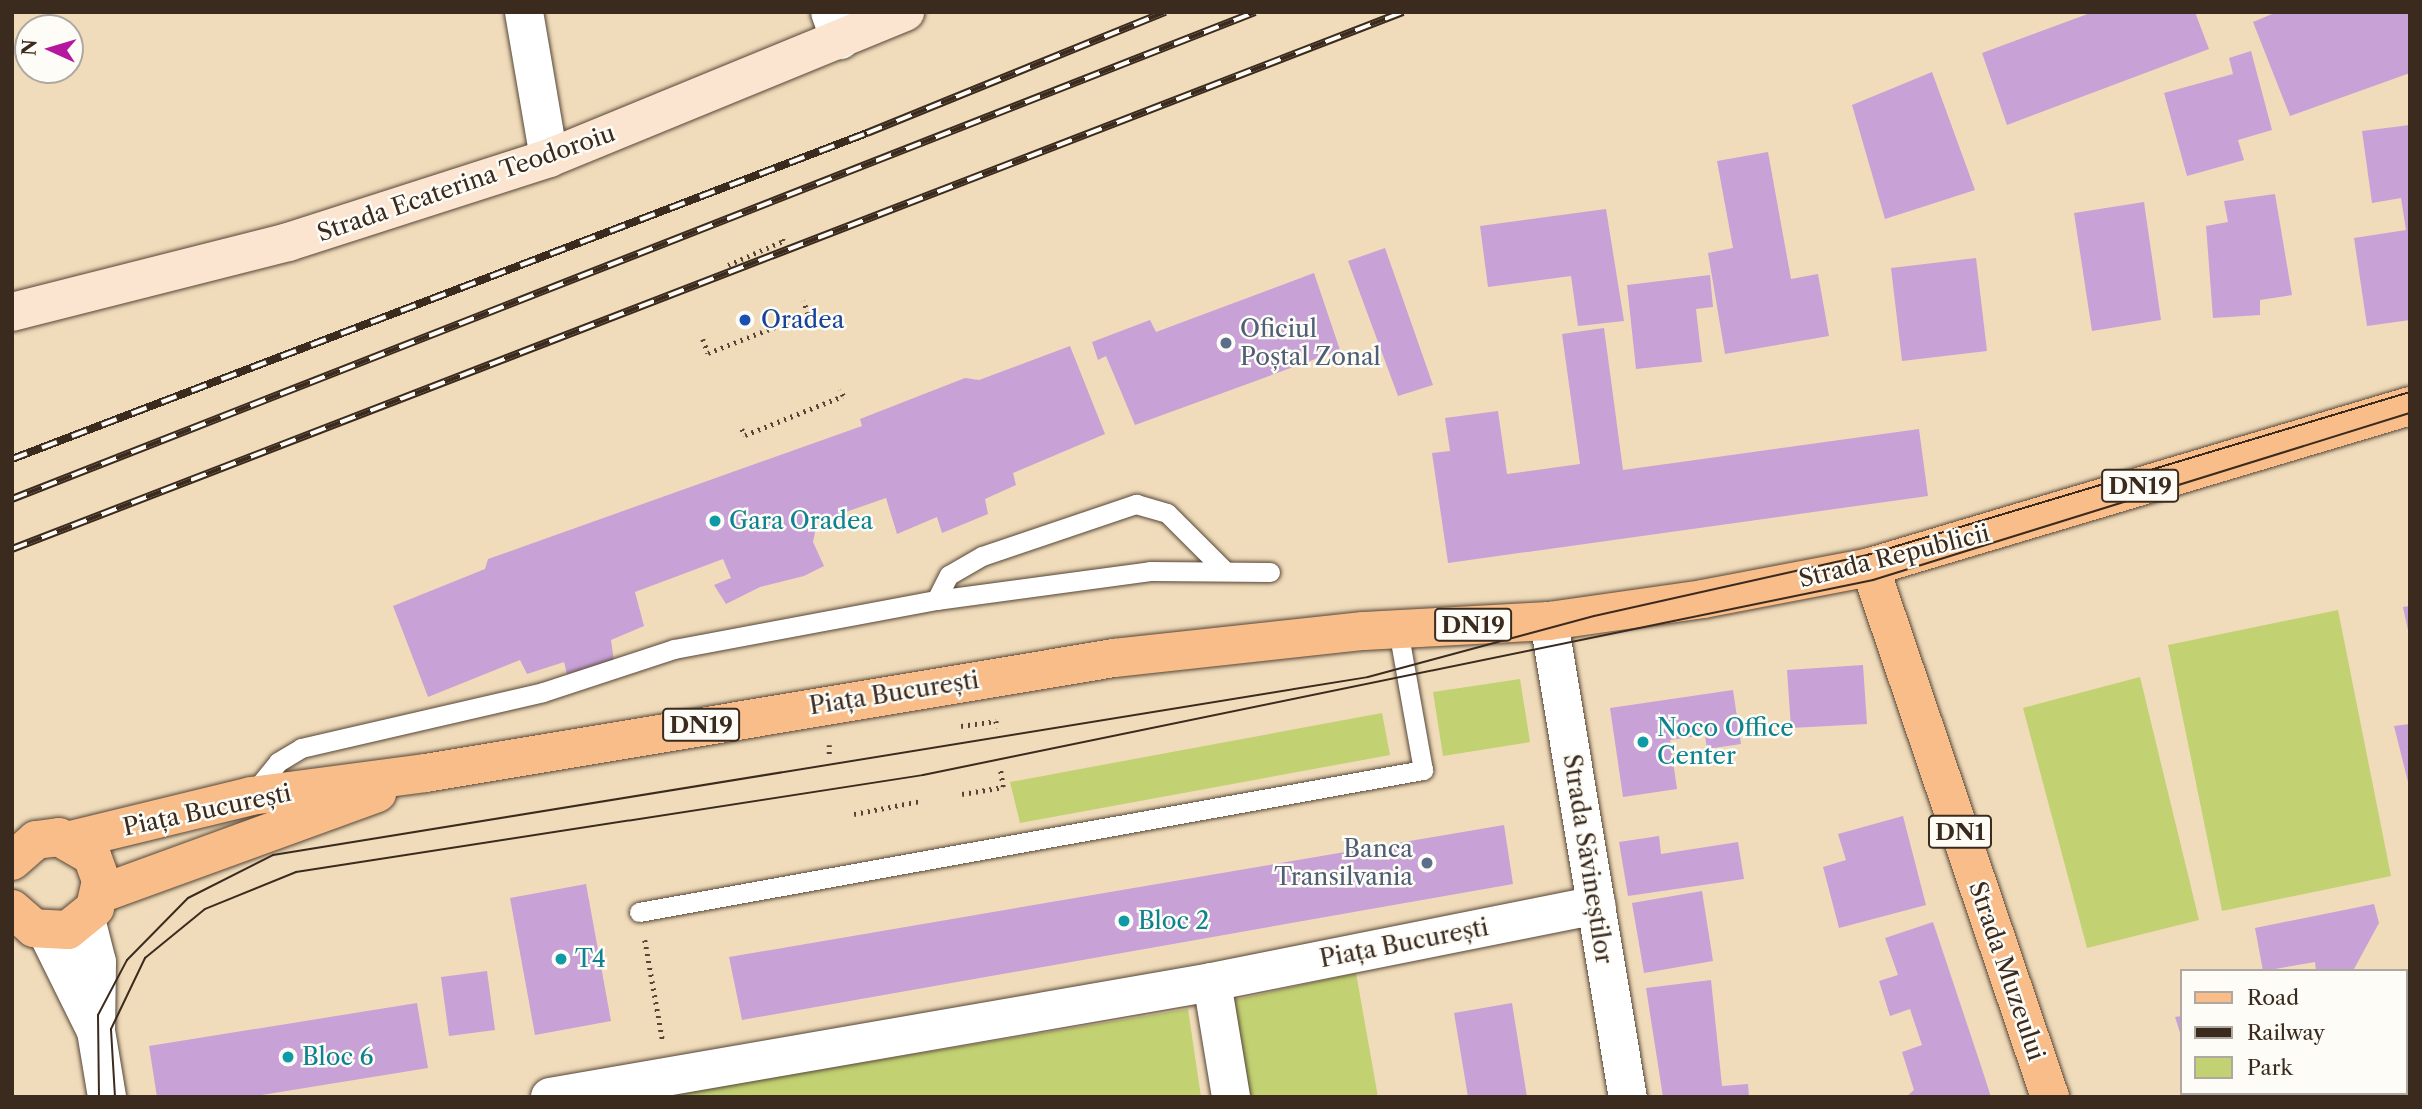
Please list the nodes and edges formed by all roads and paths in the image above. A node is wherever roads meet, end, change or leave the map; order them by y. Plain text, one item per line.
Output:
1 (524, 12) edge
2 (905, 12) edge
3 (835, 26) edge
4 (549, 158) junction
5 (781, 235) dead end
6 (728, 265) dead end
7 (803, 301) dead end
8 (12, 312) edge
9 (703, 339) dead end
10 (840, 390) dead end
11 (2410, 406) edge
12 (742, 429) dead end
13 (1870, 567) junction
14 (1224, 570) junction
15 (1270, 572) dead end
16 (936, 600) junction
17 (1549, 621) junction
18 (1381, 630) junction
19 (961, 726) dead end
20 (998, 728) dead end
21 (1000, 767) dead end
22 (426, 774) junction
23 (962, 794) dead end
24 (251, 796) junction
25 (920, 801) dead end
26 (854, 814) dead end
27 (71, 840) junction
28 (14, 857) edge
29 (1596, 905) junction
30 (93, 906) junction
31 (639, 912) joint
32 (26, 925) edge
33 (1212, 982) junction
34 (96, 1031) junction
35 (669, 1076) junction
36 (107, 1097) edge
37 (550, 1097) edge
38 (1231, 1097) edge
39 (1628, 1097) edge
40 (2050, 1097) edge

1 - 4 street
2 - 3 main road, Strada Ecaterina Teodoroiu
3 - 4 main road, Strada Ecaterina Teodoroiu
4 - 8 main road, Strada Ecaterina Teodoroiu
5 - 6 path
7 - 9 path
10 - 12 path
11 - 13 main road, Strada Republicii / DN19
13 - 17 main road, Strada Republicii / DN19
13 - 40 main road, Strada Muzeului / DN1
14 - 15 lane
14 - 16 lane
14 - 16 lane
16 - 24 lane
17 - 18 main road, Strada Republicii / DN19
17 - 29 street, Strada Săvineștilor
18 - 22 main road, Piața București / DN19
18 - 31 lane
19 - 20 path
21 - 23 path
22 - 24 main road, Piața București / DN19
22 - 30 main road, Piața București / DN19
24 - 27 main road, Piața București / DN19
25 - 26 path
27 - 28 main road, DN19
27 - 30 main road
29 - 33 street, Piața București
29 - 39 street, Strada Săvineștilor
30 - 32 main road, DN19
30 - 34 street
31 - 35 path
32 - 34 street
33 - 35 street, Piața București
33 - 38 street
34 - 36 street
35 - 37 street, Piața București

